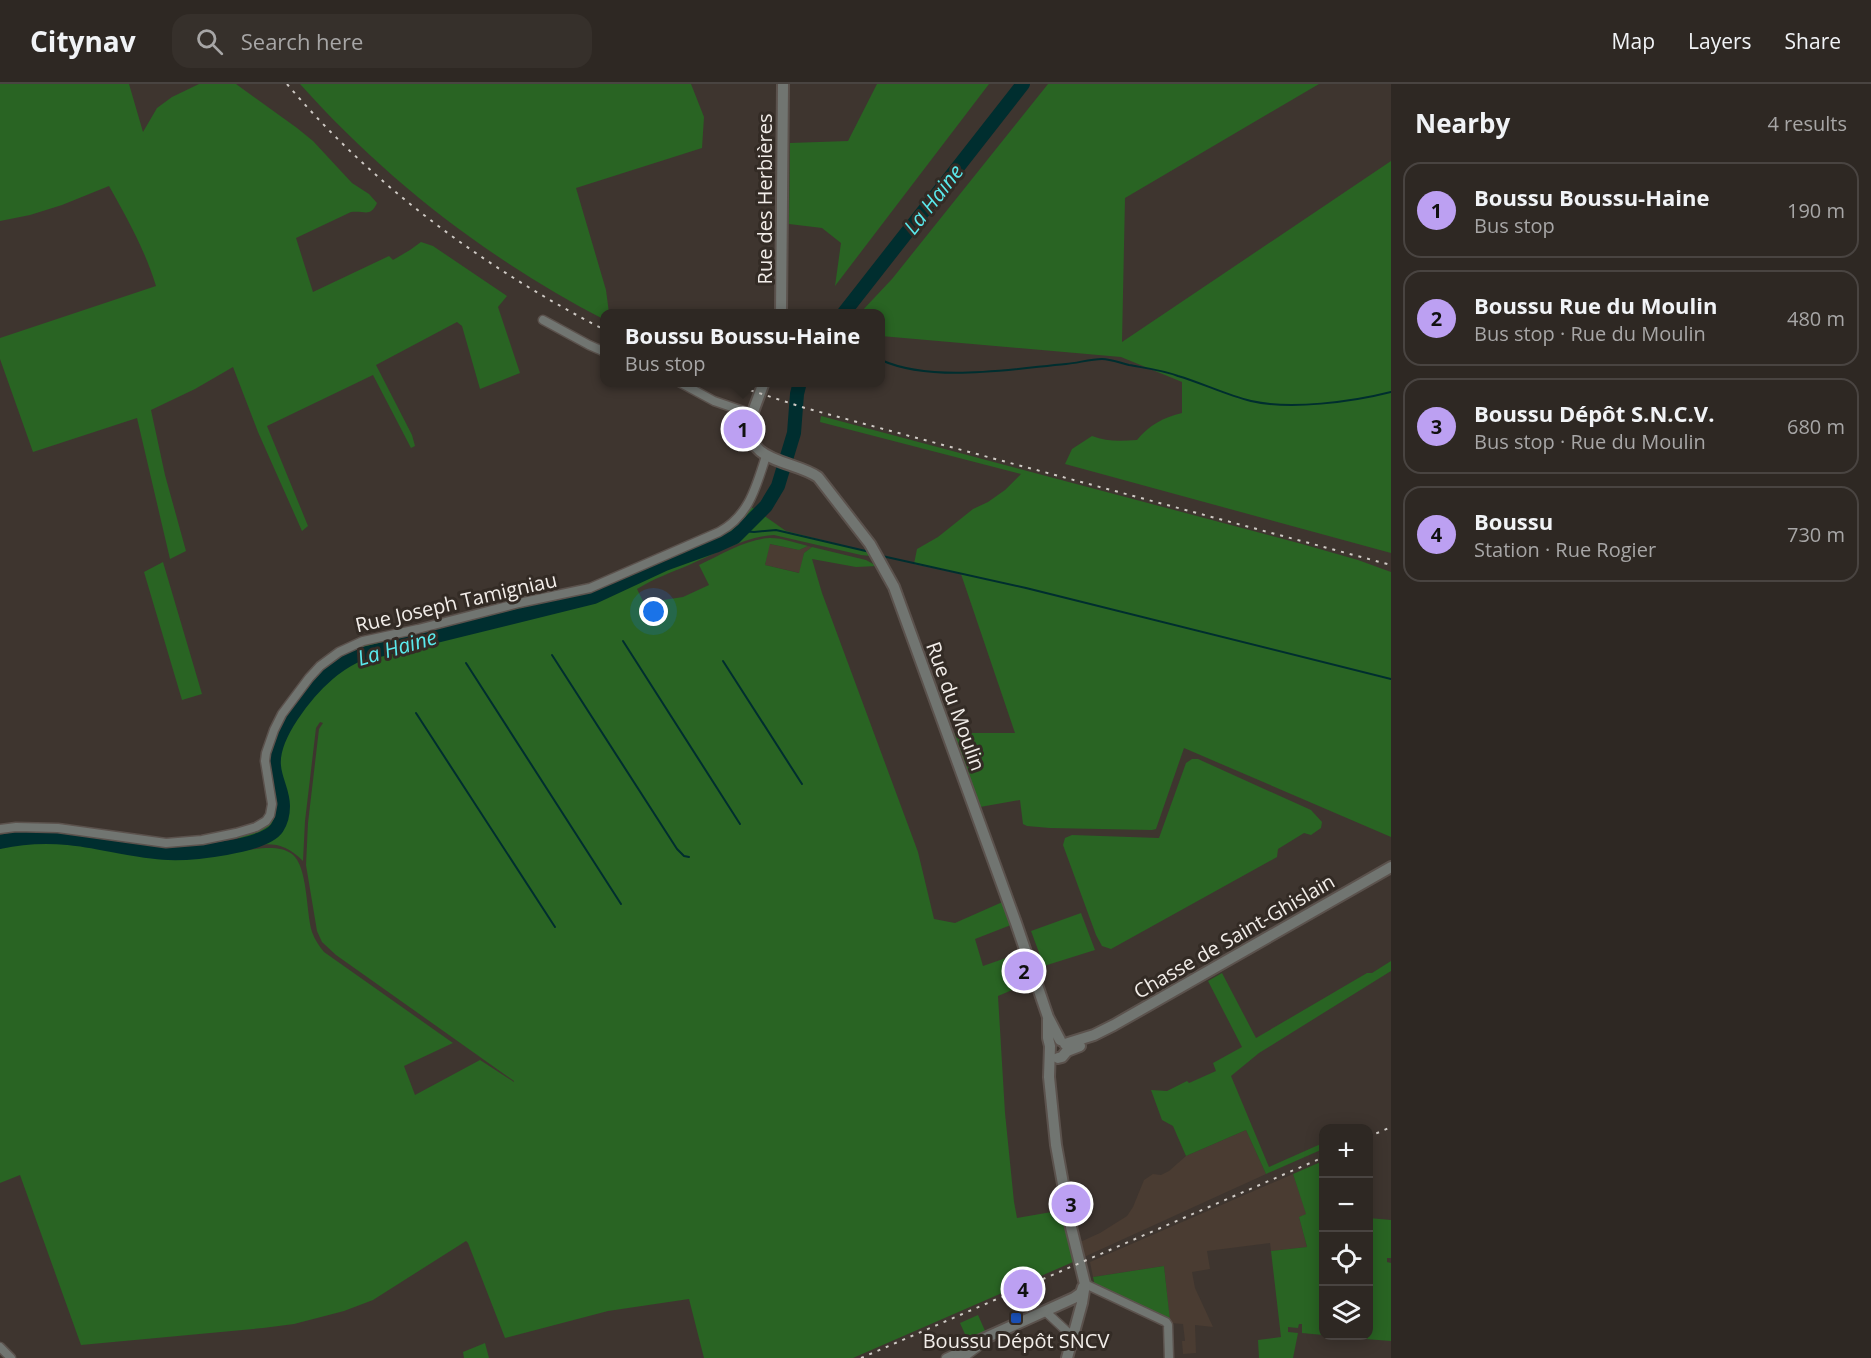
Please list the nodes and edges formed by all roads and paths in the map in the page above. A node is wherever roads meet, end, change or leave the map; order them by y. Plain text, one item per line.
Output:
1 (783, 84) edge
2 (781, 309) edge
3 (543, 320) dead end
4 (600, 350) edge
5 (689, 387) edge
6 (762, 387) edge
7 (753, 414) junction
8 (771, 458) junction
9 (0, 829) edge
10 (1391, 867) edge
11 (1058, 1048) junction
12 (1084, 1284) junction
13 (1046, 1312) junction
14 (1073, 1337) junction
15 (0, 1347) edge
16 (961, 1355) edge
17 (11, 1358) edge
18 (946, 1358) edge
19 (1067, 1358) edge
20 (1169, 1358) edge

1 - 2 street, Rue des Herbières
3 - 4 street
5 - 7 street
6 - 7 street
7 - 8 street
8 - 9 street, Rue Joseph Tamigniau
8 - 11 street, Rue du Moulin
10 - 11 street, Chasse de Saint-Ghislain
11 - 12 street, Rue du Moulin
12 - 13 street
12 - 14 street, Rue du Moulin
12 - 20 street
13 - 14 street
13 - 16 street
14 - 19 street, Rue du Moulin
15 - 17 street
16 - 18 street

